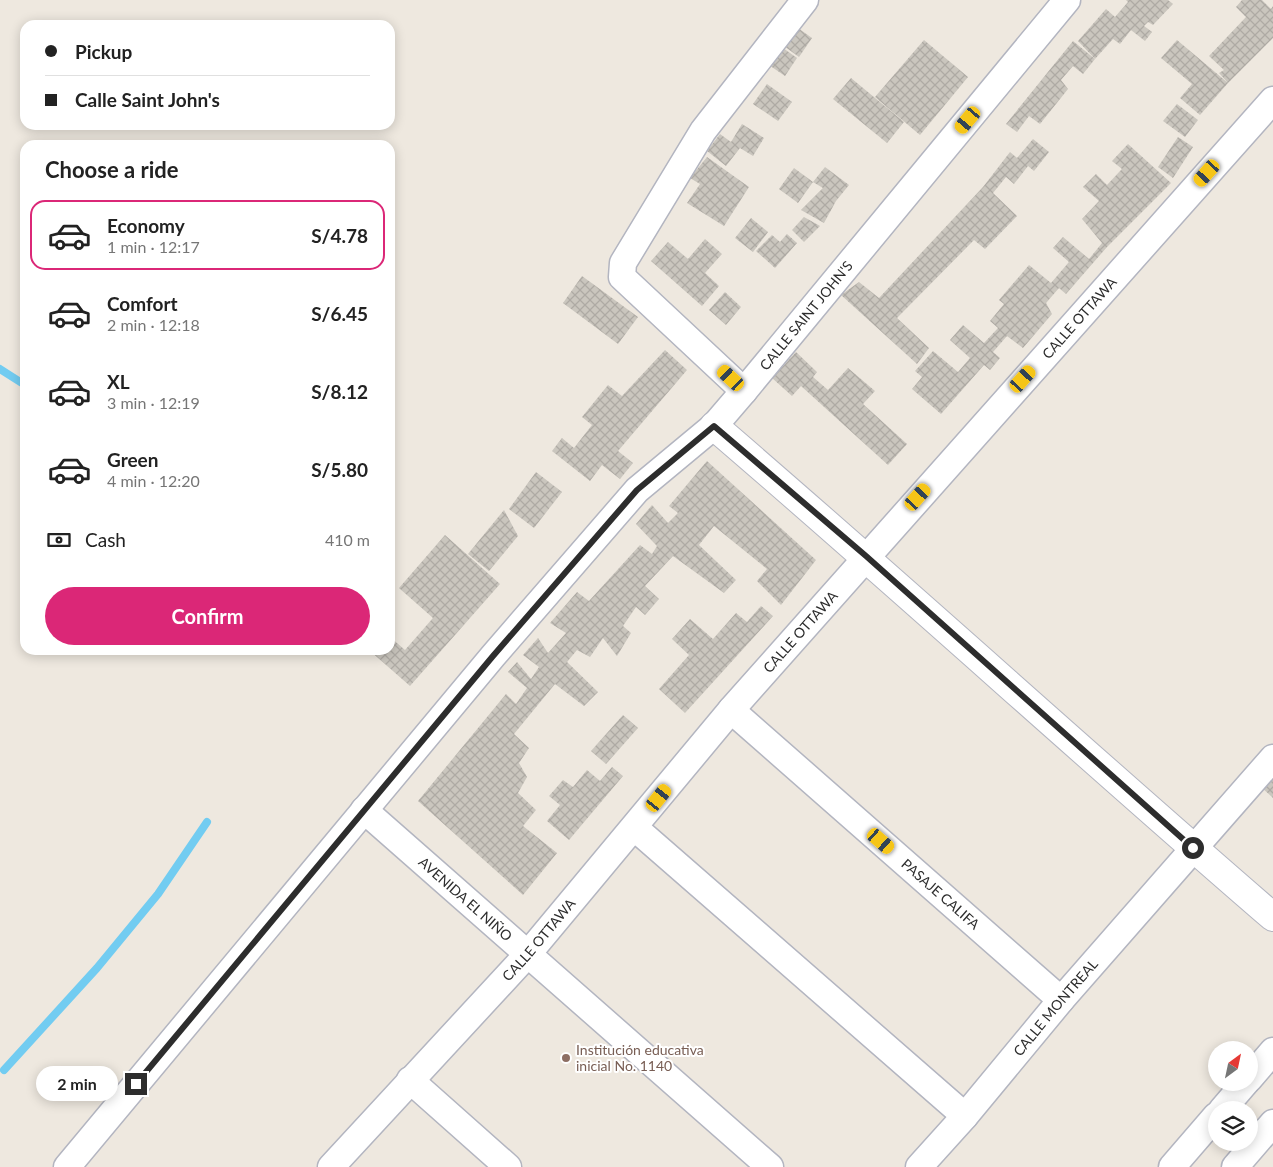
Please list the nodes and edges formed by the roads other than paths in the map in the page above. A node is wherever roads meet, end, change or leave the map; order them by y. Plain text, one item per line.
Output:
1 (805, 0) edge
2 (1067, 0) edge
3 (1273, 100) edge
4 (744, 391) junction
5 (714, 426) junction
6 (866, 556) junction
7 (731, 710) junction
8 (1273, 758) edge
9 (364, 810) junction
10 (635, 828) junction
11 (1193, 848) junction
12 (1273, 917) edge
13 (527, 956) junction
14 (1061, 1000) junction
15 (1273, 1051) edge
16 (1258, 1068) edge
17 (410, 1080) junction
18 (1238, 1091) edge
19 (1230, 1101) edge
20 (965, 1116) junction
21 (1273, 1123) edge
22 (1208, 1125) edge
23 (67, 1167) edge
24 (331, 1167) edge
25 (508, 1167) edge
26 (770, 1167) edge
27 (919, 1167) edge
28 (1172, 1167) edge
29 (1236, 1167) edge

1 - 4 street
2 - 4 street, CALLE SAINT JOHN'S
3 - 6 street, CALLE OTTAWA
4 - 5 street, CALLE SAINT JOHN'S
5 - 6 street
5 - 9 street, CALLE SAINT JOHN'S
6 - 7 street, CALLE OTTAWA
6 - 11 street
7 - 10 street, CALLE OTTAWA
7 - 14 street, PASAJE CALIFA
8 - 11 street, CALLE MONTREAL
9 - 13 street, AVENIDA EL NIÑO
9 - 23 street, CALLE SAINT JOHN'S
10 - 13 street, CALLE OTTAWA
10 - 20 street
11 - 12 street
11 - 14 street, CALLE MONTREAL
13 - 17 street, CALLE OTTAWA
13 - 26 street, AVENIDA EL NIÑO
14 - 20 street, CALLE MONTREAL
15 - 16 street
17 - 24 street, CALLE OTTAWA
17 - 25 street
18 - 19 street
20 - 27 street, CALLE MONTREAL
21 - 29 street
22 - 28 street

